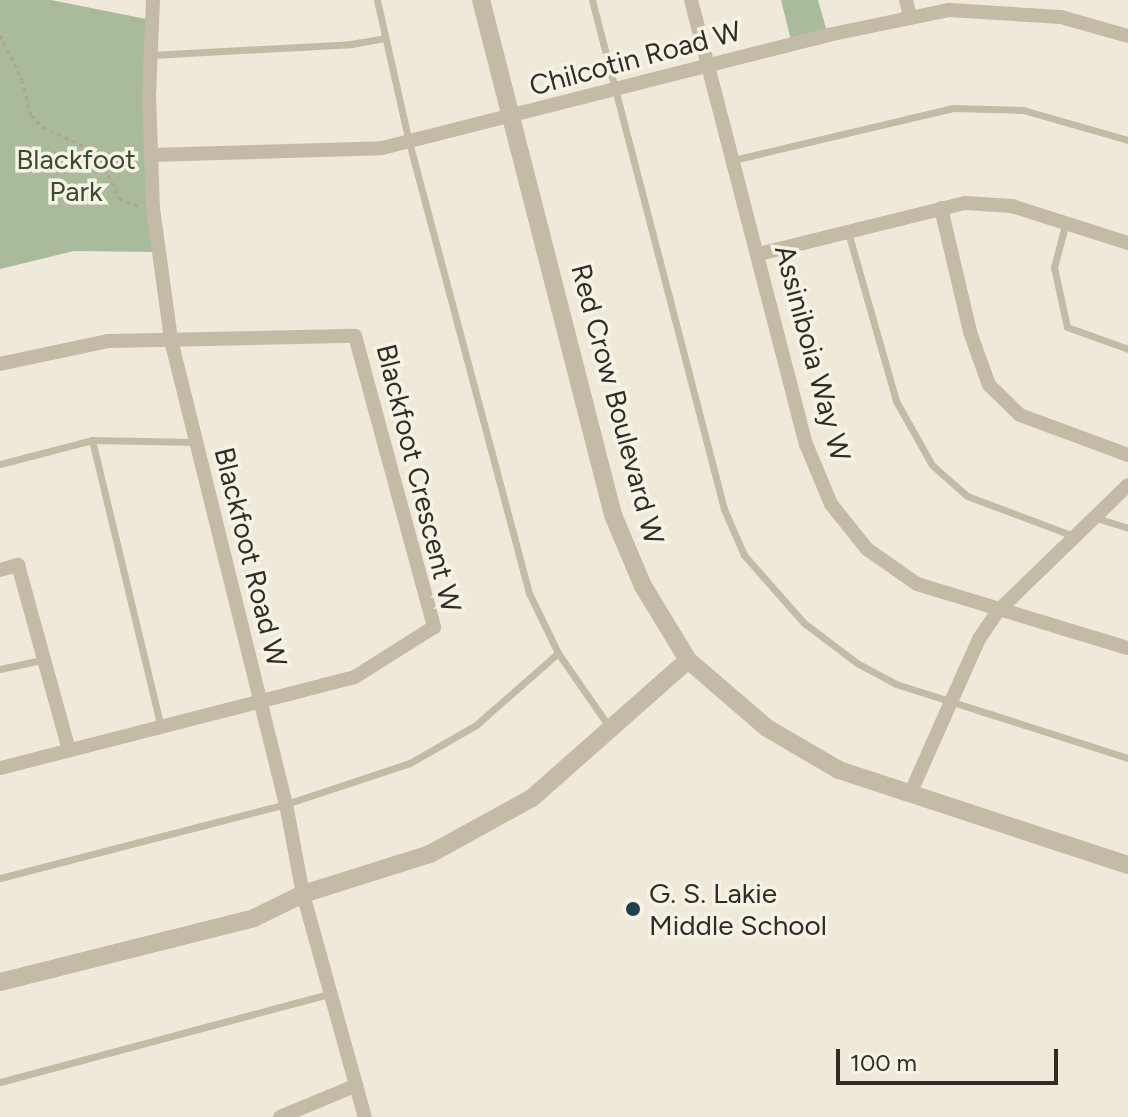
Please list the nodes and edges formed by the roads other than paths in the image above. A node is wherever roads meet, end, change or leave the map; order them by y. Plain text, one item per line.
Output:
1 (153, 0) edge
2 (377, 0) edge
3 (481, 0) edge
4 (592, 0) edge
5 (691, 0) edge
6 (906, 0) edge
7 (910, 16) junction
8 (1128, 35) edge
9 (384, 38) junction
10 (149, 55) junction
11 (708, 65) junction
12 (617, 90) junction
13 (515, 117) junction
14 (1128, 140) edge
15 (409, 142) junction
16 (151, 155) junction
17 (732, 160) junction
18 (941, 208) junction
19 (1066, 222) junction
20 (848, 230) junction
21 (1128, 243) edge
22 (759, 254) junction
23 (171, 340) junction
24 (1128, 349) edge
25 (0, 364) edge
26 (92, 440) junction
27 (196, 442) junction
28 (1128, 455) edge
29 (0, 464) edge
30 (1128, 485) edge
31 (1094, 517) junction
32 (1128, 528) edge
33 (1074, 536) junction
34 (0, 570) edge
35 (997, 612) junction
36 (1128, 648) edge
37 (558, 653) junction
38 (41, 660) junction
39 (688, 660) junction
40 (0, 669) edge
41 (261, 704) junction
42 (954, 705) junction
43 (161, 729) junction
44 (611, 730) junction
45 (69, 750) junction
46 (1128, 758) edge
47 (0, 768) edge
48 (910, 794) junction
49 (286, 804) junction
50 (1128, 865) edge
51 (0, 878) edge
52 (303, 894) junction
53 (0, 982) edge
54 (328, 994) junction
55 (0, 1082) edge
56 (357, 1085) junction
57 (280, 1117) edge
58 (365, 1117) edge

1 - 10 street, Blackfoot Road W
2 - 9 lane
3 - 13 street, Red Crow Boulevard W
4 - 12 lane
5 - 11 street, Assiniboia Way W
6 - 7 street
7 - 8 street, Chilcotin Road W
7 - 11 street, Chilcotin Road W
9 - 10 lane
9 - 15 lane
10 - 16 street, Blackfoot Road W
11 - 12 street, Chilcotin Road W
11 - 17 street, Assiniboia Way W
12 - 13 street, Chilcotin Road W
12 - 42 lane
13 - 15 street, Chilcotin Road W
13 - 39 street, Red Crow Boulevard W
14 - 17 lane
15 - 16 street, Chilcotin Road W
15 - 37 lane
16 - 23 street, Blackfoot Road W
17 - 22 street, Assiniboia Way W
18 - 19 street
18 - 20 street
18 - 28 street
19 - 21 street
19 - 24 lane
20 - 22 street
20 - 33 lane
22 - 35 street, Assiniboia Way W
23 - 25 street
23 - 27 street, Blackfoot Road W
23 - 41 street, Blackfoot Crescent W
26 - 27 lane
26 - 29 lane
26 - 43 lane
27 - 41 street, Blackfoot Road W
30 - 31 street
31 - 32 lane
31 - 33 street
33 - 35 street
34 - 38 street
35 - 36 street, Assiniboia Way W
35 - 42 street
37 - 44 lane
37 - 49 lane
38 - 40 lane
38 - 45 street
39 - 44 street
39 - 48 street, Red Crow Boulevard W
41 - 43 street
41 - 49 street, Blackfoot Road W
42 - 46 lane
42 - 48 street
43 - 45 street
44 - 52 street
45 - 47 street
48 - 50 street, Red Crow Boulevard W
49 - 51 lane
49 - 52 street, Blackfoot Road W
52 - 53 street
52 - 54 street, Blackfoot Road W
54 - 55 lane
54 - 56 street, Blackfoot Road W
56 - 57 street
56 - 58 street, Blackfoot Road W

